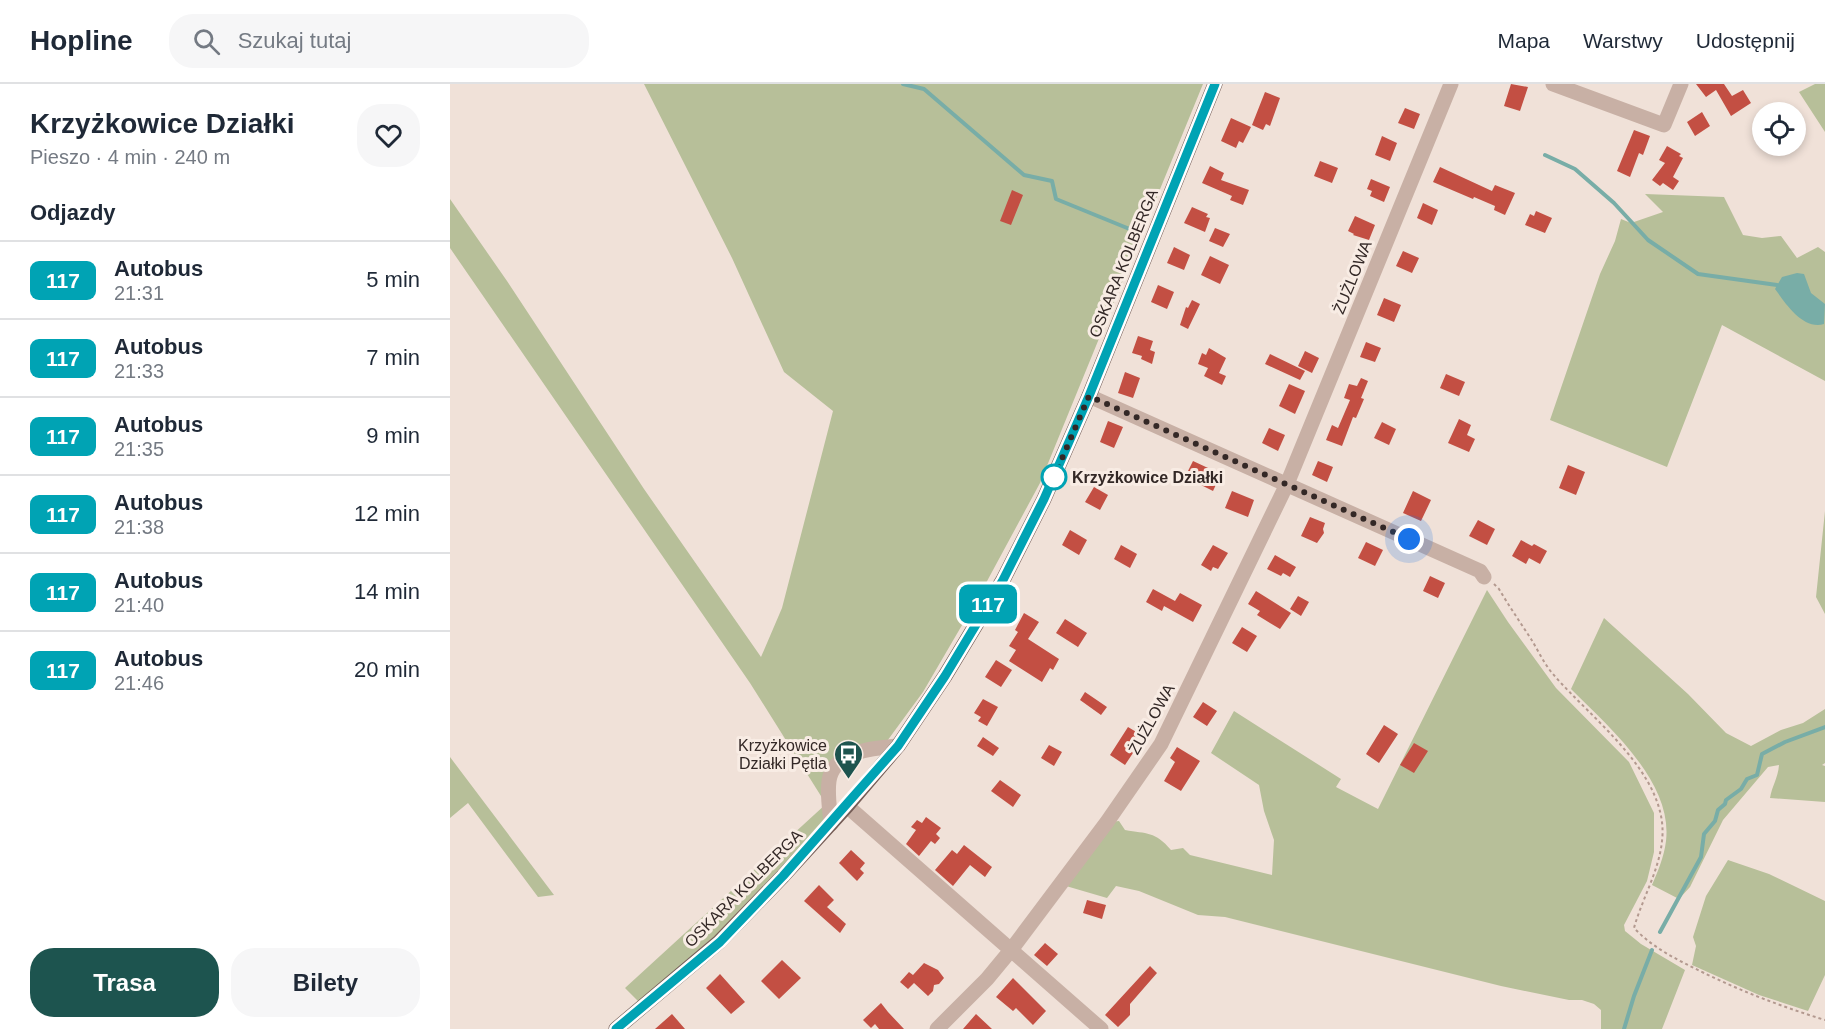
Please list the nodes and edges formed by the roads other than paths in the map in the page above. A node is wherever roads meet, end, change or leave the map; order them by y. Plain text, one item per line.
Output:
1 (1215, 84) edge
2 (1451, 84) edge
3 (1553, 84) edge
4 (1681, 84) edge
5 (1089, 396) junction
6 (1287, 484) junction
7 (1484, 577) road end
8 (898, 746) junction
9 (847, 806) junction
10 (831, 824) junction
11 (1011, 950) junction
12 (616, 1029) edge
13 (937, 1029) edge
14 (1101, 1029) edge

1 - 5 main road, OSKARA KOLBERGA
2 - 6 street, ŻUŻLOWA
3 - 4 street
5 - 6 street
5 - 8 main road, OSKARA KOLBERGA
6 - 7 street
6 - 11 street, ŻUŻLOWA
8 - 9 main road, OSKARA KOLBERGA
8 - 10 street
9 - 10 main road, OSKARA KOLBERGA
9 - 11 street
10 - 12 main road, OSKARA KOLBERGA
11 - 13 street, ŻUŻLOWA
11 - 14 street

